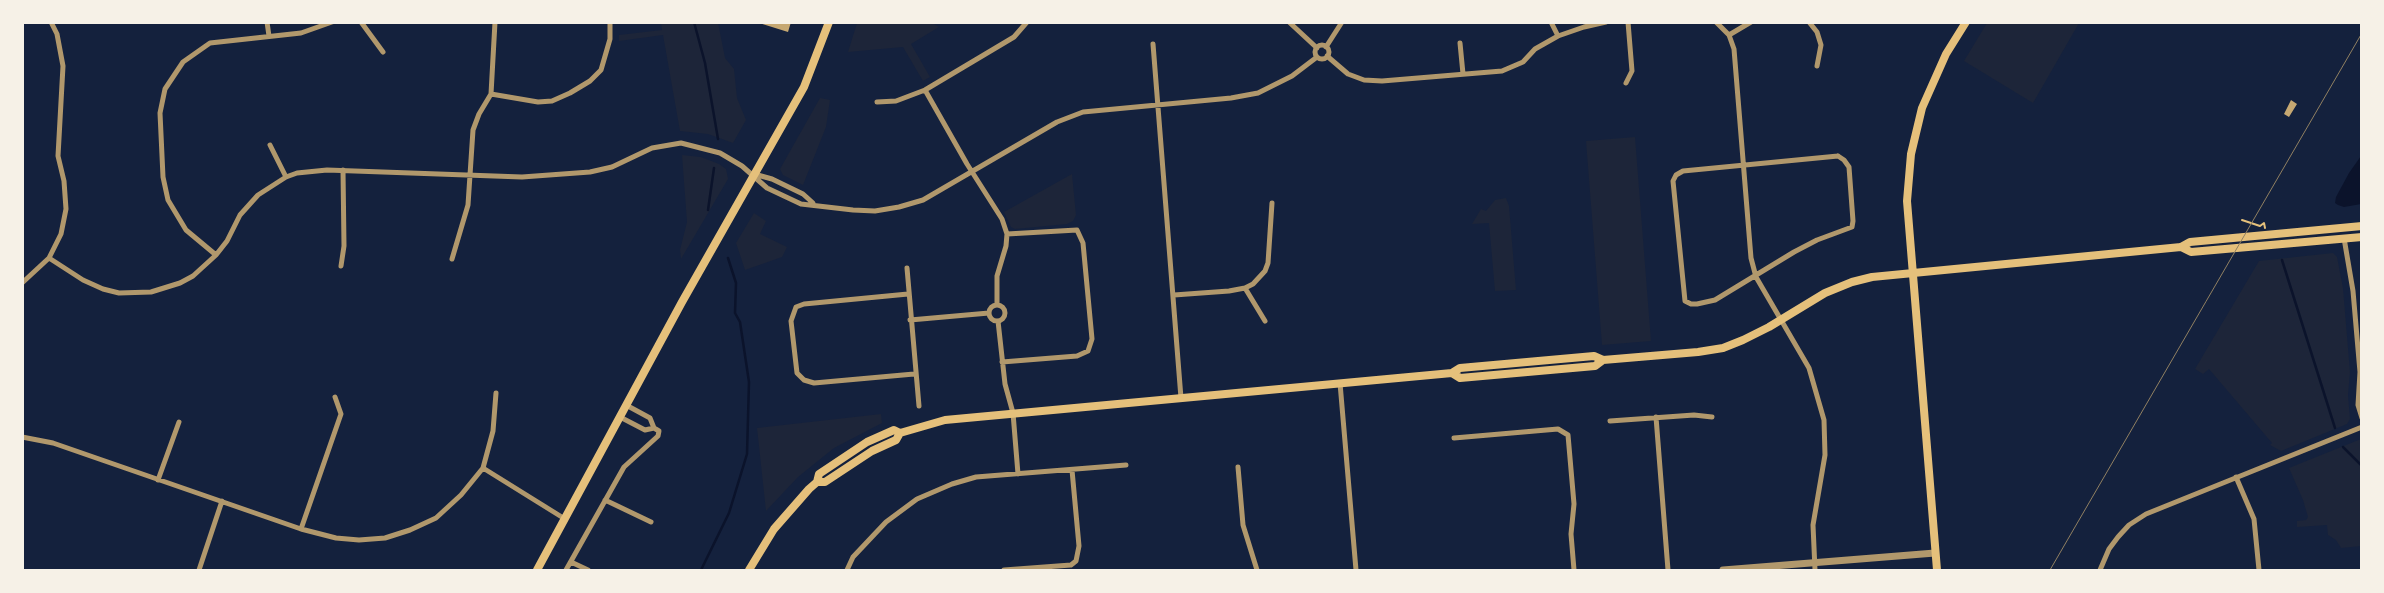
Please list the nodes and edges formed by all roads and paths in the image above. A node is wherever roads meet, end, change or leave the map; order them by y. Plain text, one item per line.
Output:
1 (268, 22) edge
2 (332, 22) edge
3 (361, 22) edge
4 (495, 22) edge
5 (610, 22) edge
6 (829, 22) edge
7 (1027, 22) edge
8 (1288, 22) edge
9 (1342, 22) edge
10 (1550, 22) edge
11 (1606, 22) edge
12 (1628, 22) edge
13 (1716, 22) edge
14 (1751, 22) edge
15 (1809, 22) edge
16 (1966, 22) edge
17 (51, 23) edge
18 (1729, 35) junction
19 (269, 36) junction
20 (1558, 36) junction
21 (1460, 42) dead end
22 (1153, 44) dead end
23 (1326, 47) junction
24 (1317, 48) junction
25 (383, 52) dead end
26 (1327, 56) junction
27 (1317, 57) junction
28 (1818, 66) dead end
29 (1463, 74) junction
30 (1626, 83) dead end
31 (925, 90) junction
32 (491, 94) junction
33 (877, 102) dead end
34 (1157, 105) junction
35 (270, 145) dead end
36 (1743, 165) junction
37 (343, 170) junction
38 (972, 172) junction
39 (754, 174) junction
40 (469, 176) junction
41 (286, 177) junction
42 (1272, 203) dead end
43 (814, 204) junction
44 (2242, 220) dead end
45 (2362, 226) edge
46 (2270, 230) dead end
47 (1007, 234) junction
48 (2362, 237) edge
49 (2344, 238) junction
50 (2180, 247) junction
51 (216, 255) junction
52 (49, 258) junction
53 (452, 260) dead end
54 (341, 266) dead end
55 (907, 268) dead end
56 (1912, 273) junction
57 (1756, 277) junction
58 (22, 283) edge
59 (1245, 288) junction
60 (908, 294) junction
61 (1174, 295) junction
62 (997, 305) junction
63 (988, 313) junction
64 (1782, 319) junction
65 (910, 320) junction
66 (998, 321) junction
67 (1265, 321) dead end
68 (1002, 362) junction
69 (914, 374) junction
70 (1340, 383) junction
71 (496, 394) dead end
72 (336, 397) dead end
73 (1181, 398) junction
74 (626, 405) junction
75 (919, 406) dead end
76 (1013, 413) junction
77 (620, 417) junction
78 (1656, 417) junction
79 (1712, 417) dead end
80 (2362, 418) edge
81 (1610, 421) dead end
82 (179, 422) dead end
83 (654, 428) junction
84 (2362, 428) edge
85 (22, 437) edge
86 (1454, 438) dead end
87 (1126, 464) dead end
88 (1238, 467) dead end
89 (482, 468) junction
90 (1072, 470) junction
91 (1018, 474) junction
92 (2236, 477) junction
93 (158, 480) junction
94 (605, 500) junction
95 (222, 502) junction
96 (564, 519) junction
97 (651, 522) dead end
98 (301, 529) junction
99 (1935, 553) junction
100 (571, 562) junction
101 (1814, 567) edge
102 (199, 570) edge
103 (537, 570) edge
104 (566, 570) edge
105 (588, 570) edge
106 (750, 570) edge
107 (847, 570) edge
108 (1004, 570) edge
109 (1258, 570) edge
110 (1356, 570) edge
111 (1574, 570) edge
112 (1668, 570) edge
113 (1723, 570) edge
114 (1733, 570) edge
115 (1937, 570) edge
116 (2100, 570) edge
117 (2259, 570) edge

1 - 19 street
2 - 19 street
3 - 25 street
4 - 32 street
5 - 32 street
6 - 39 main road
7 - 31 street
8 - 24 street
9 - 23 street
10 - 20 street
11 - 20 street
12 - 30 street
13 - 18 street
14 - 18 street
15 - 28 street
16 - 56 main road
17 - 52 street
18 - 36 street
19 - 51 street
20 - 29 street
21 - 29 street
22 - 34 street
23 - 24 street
23 - 26 street
24 - 27 street
26 - 27 street
26 - 29 street
27 - 34 street
31 - 33 street
31 - 38 street
32 - 40 street
34 - 38 street
34 - 61 street
35 - 41 street
36 - 57 street
36 - 57 street
36 - 57 street
37 - 40 street
37 - 41 street
37 - 54 street
38 - 43 street
38 - 47 street
39 - 40 street
39 - 43 street
39 - 43 street
39 - 74 main road
40 - 53 street
41 - 51 street
42 - 59 street
44 - 46 path
45 - 50 main road
47 - 62 street
47 - 68 street
48 - 49 main road
49 - 50 main road
49 - 80 street
50 - 56 main road
51 - 52 street
52 - 58 street
55 - 60 street
56 - 64 main road
56 - 99 main road
57 - 64 street
59 - 61 street
59 - 67 street
60 - 65 street
60 - 69 street
61 - 73 street
62 - 63 street
62 - 66 street
63 - 65 street
63 - 66 street
64 - 70 main road
64 - 101 street
65 - 69 street
66 - 68 street
68 - 76 street
69 - 75 street
70 - 73 main road
70 - 110 street
71 - 89 street
72 - 98 street
73 - 76 main road
74 - 77 main road
74 - 83 street
76 - 91 street
76 - 106 main road
77 - 83 street
77 - 96 main road
78 - 79 street
78 - 81 street
78 - 112 street
82 - 93 street
83 - 94 street
84 - 92 street
85 - 93 street
86 - 111 street
87 - 90 street
88 - 109 street
89 - 96 street
89 - 98 street
90 - 91 street
90 - 108 street
91 - 107 street
92 - 116 street
92 - 117 street
93 - 95 street
94 - 97 street
94 - 100 street
95 - 98 street
95 - 102 street
96 - 103 main road
99 - 101 street
99 - 115 main road
100 - 104 street
100 - 105 street
101 - 114 street
113 - 114 street

